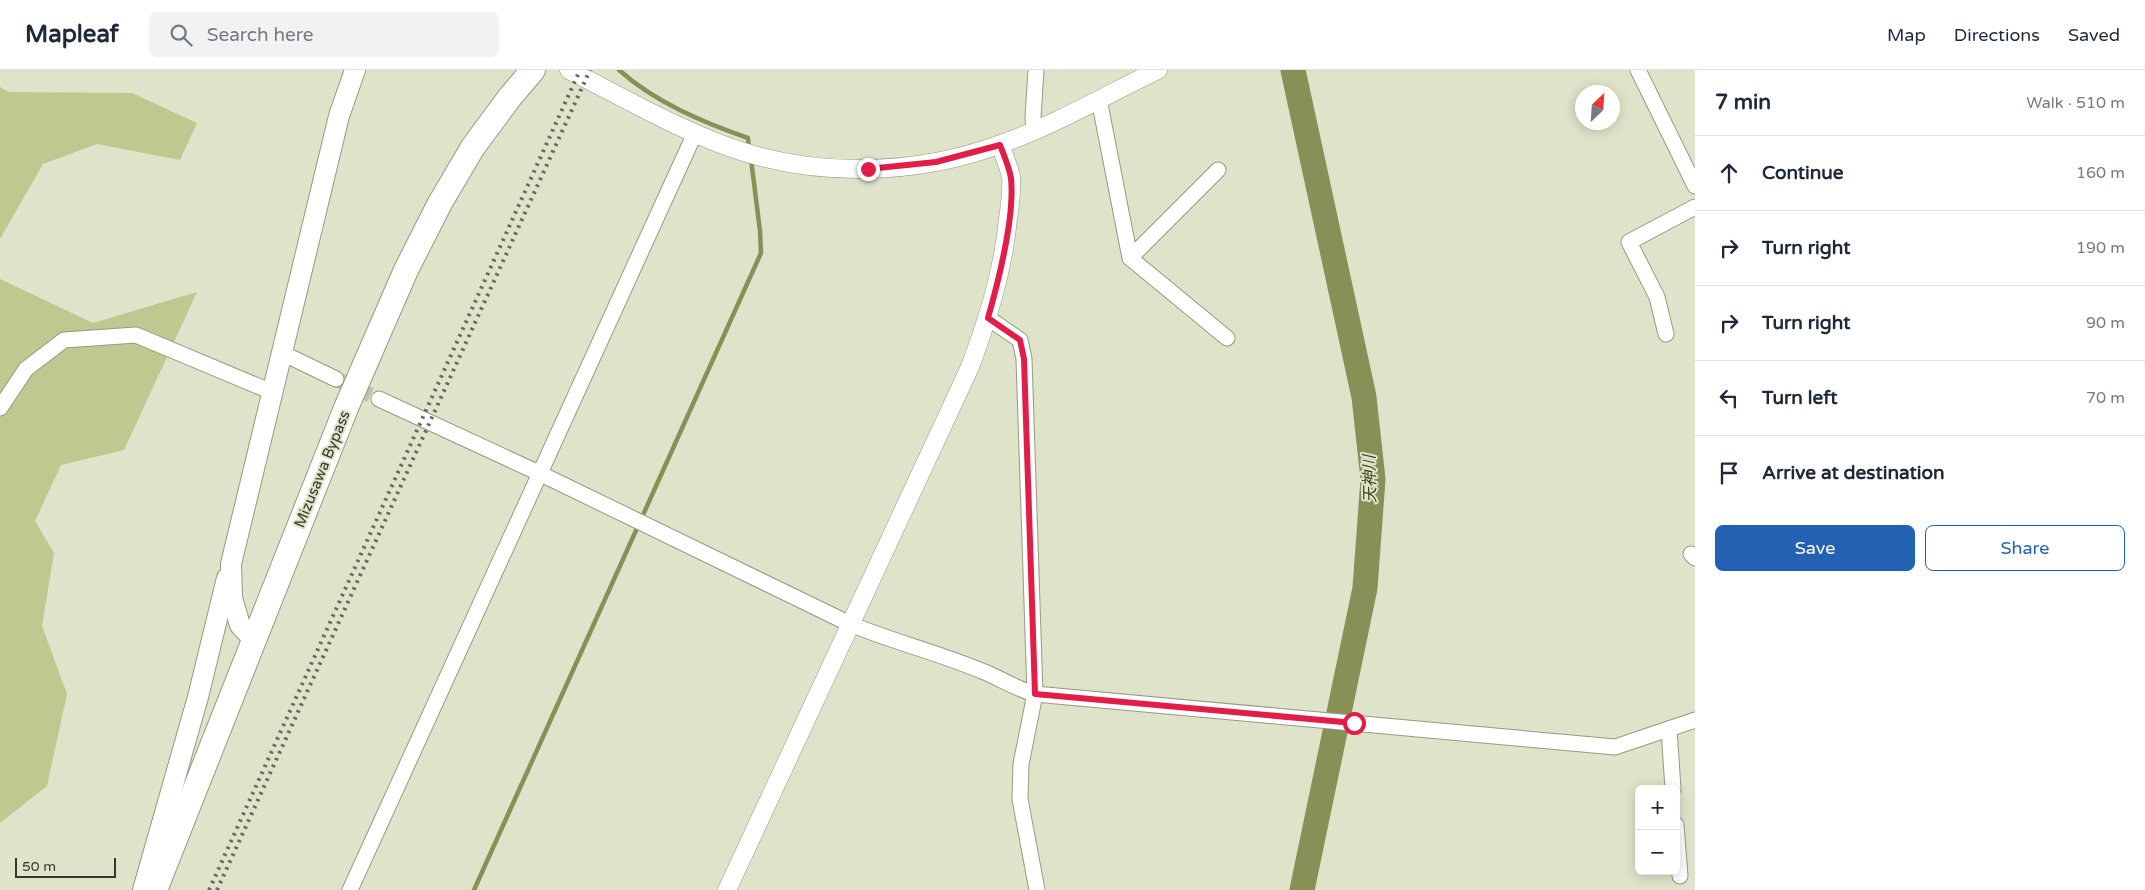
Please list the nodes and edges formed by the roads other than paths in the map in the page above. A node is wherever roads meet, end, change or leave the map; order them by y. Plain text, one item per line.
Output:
1 (355, 70) edge
2 (533, 70) edge
3 (569, 70) edge
4 (1036, 70) edge
5 (1158, 70) edge
6 (1638, 70) edge
7 (1099, 99) junction
8 (1034, 131) junction
9 (695, 133) junction
10 (1000, 145) junction
11 (1218, 170) dead end
12 (1695, 186) edge
13 (1695, 207) edge
14 (1130, 258) junction
15 (988, 318) junction
16 (1666, 334) dead end
17 (1227, 338) dead end
18 (282, 353) junction
19 (336, 379) tunnel mouth
20 (272, 392) junction
21 (379, 399) tunnel mouth
22 (0, 408) edge
23 (540, 473) junction
24 (230, 564) junction
25 (850, 624) junction
26 (253, 639) junction
27 (1035, 694) junction
28 (1695, 720) edge
29 (1669, 729) junction
30 (1673, 785) edge
31 (1676, 830) edge
32 (1680, 876) dead end
33 (144, 890) edge
34 (155, 890) edge
35 (350, 890) edge
36 (727, 890) edge
37 (1037, 890) edge

1 - 18 main road
2 - 26 highway, Mizusawa Bypass
3 - 9 street
4 - 8 street
5 - 7 street
6 - 12 street
7 - 8 street
7 - 14 street
8 - 10 street
9 - 10 street
9 - 23 street
10 - 15 street
11 - 14 street
13 - 16 street
14 - 17 street
15 - 25 street
15 - 27 street
18 - 19 street
18 - 20 main road
20 - 22 street
20 - 24 main road
21 - 23 street
23 - 25 street
23 - 35 street
24 - 26 main road
24 - 33 main road
25 - 27 street
25 - 36 street
26 - 34 highway, Mizusawa Bypass
27 - 29 street
27 - 37 street
28 - 29 street
29 - 30 street
31 - 32 street

